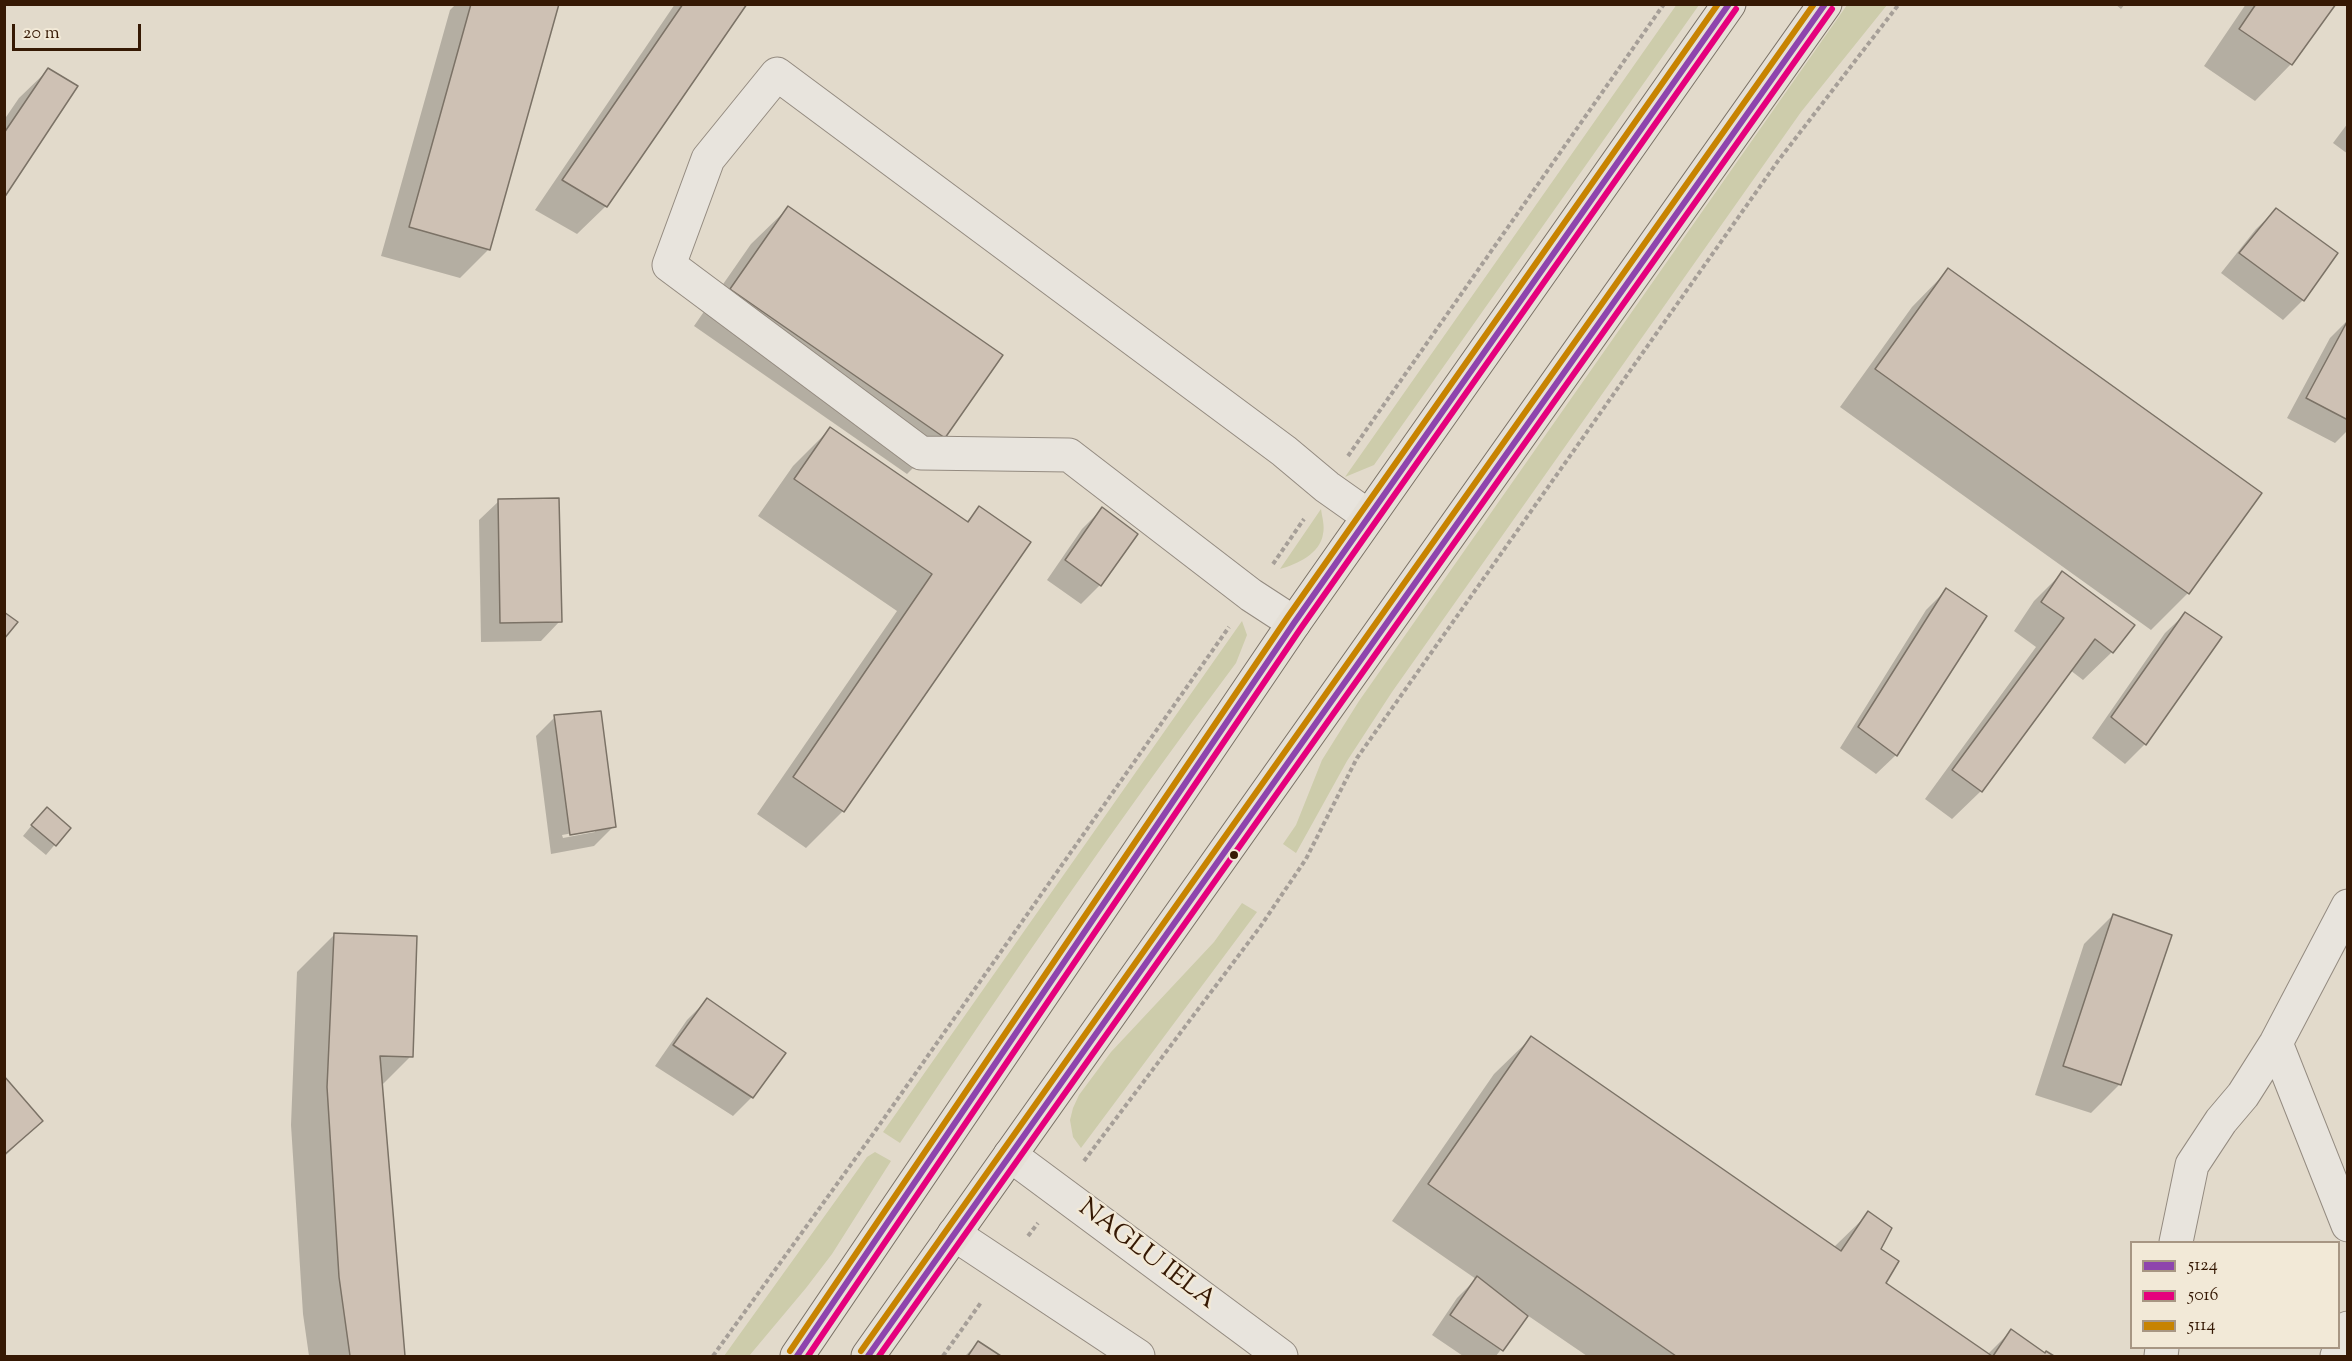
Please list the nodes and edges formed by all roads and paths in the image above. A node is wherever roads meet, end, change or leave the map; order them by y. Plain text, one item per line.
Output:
1 (1729, 4) edge
2 (1825, 4) edge
3 (1899, 4) edge
4 (1368, 516) junction
5 (1294, 623) junction
6 (2348, 906) edge
7 (2276, 1042) junction
8 (873, 1134) dead end
9 (1010, 1155) junction
10 (1061, 1192) junction
11 (2348, 1225) edge
12 (954, 1234) junction
13 (2176, 1241) edge
14 (1005, 1269) junction
15 (2348, 1328) edge
16 (2340, 1348) edge
17 (713, 1356) edge
18 (797, 1356) edge
19 (868, 1356) edge
20 (943, 1356) edge
21 (1138, 1356) edge
22 (1281, 1356) edge

1 - 4 highway
2 - 9 highway
3 - 10 path
4 - 5 highway
4 - 5 street
5 - 18 highway
6 - 7 street
7 - 11 street
7 - 13 street
8 - 17 path
9 - 10 street, NAGLU IELA
9 - 12 highway
10 - 14 path
10 - 22 street, NAGLU IELA
12 - 14 street
12 - 19 highway
14 - 20 path
14 - 21 street
15 - 16 street

